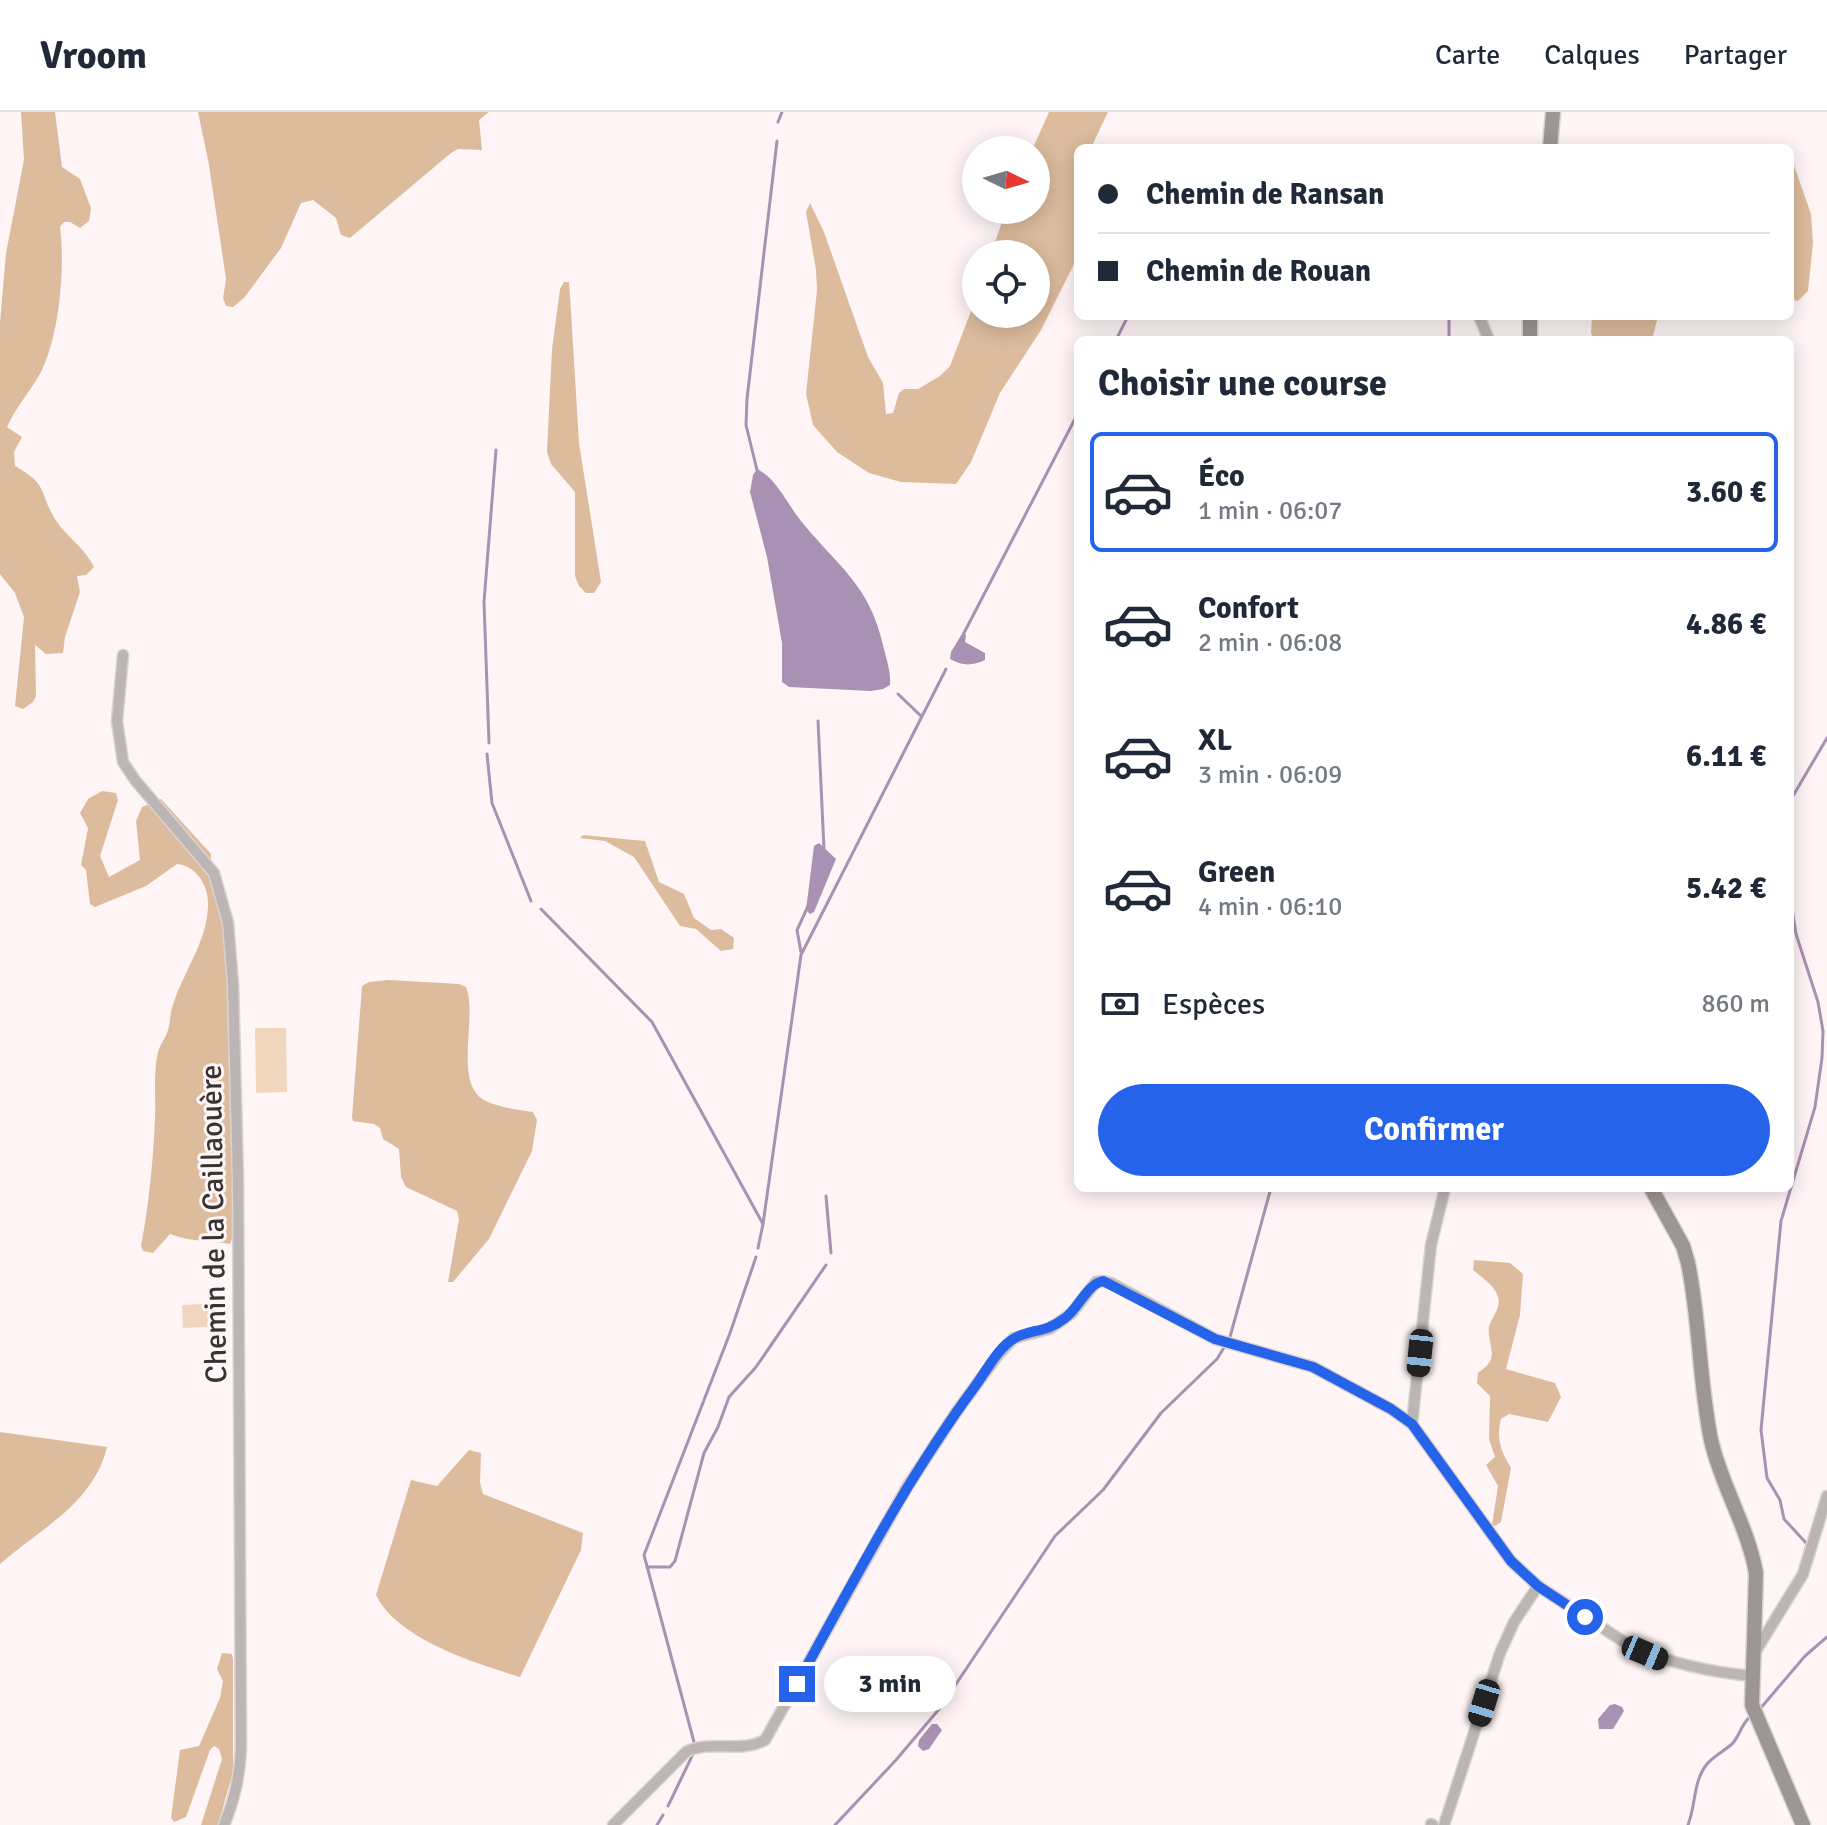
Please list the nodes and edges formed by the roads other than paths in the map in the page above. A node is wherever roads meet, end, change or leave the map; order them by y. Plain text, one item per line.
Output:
1 (1553, 112) edge
2 (1550, 144) edge
3 (123, 655) dead end
4 (1444, 1192) edge
5 (1653, 1192) edge
6 (1412, 1424) junction
7 (1827, 1496) edge
8 (1538, 1586) junction
9 (1753, 1655) junction
10 (1752, 1676) junction
11 (224, 1825) edge
12 (613, 1825) edge
13 (1444, 1825) edge
14 (1803, 1825) edge

1 - 2 street
3 - 11 street, Chemin de la Caillaouère
4 - 6 street
5 - 9 street
6 - 8 street
6 - 12 street
7 - 9 street
8 - 10 street
8 - 13 street
9 - 10 street
10 - 14 street

